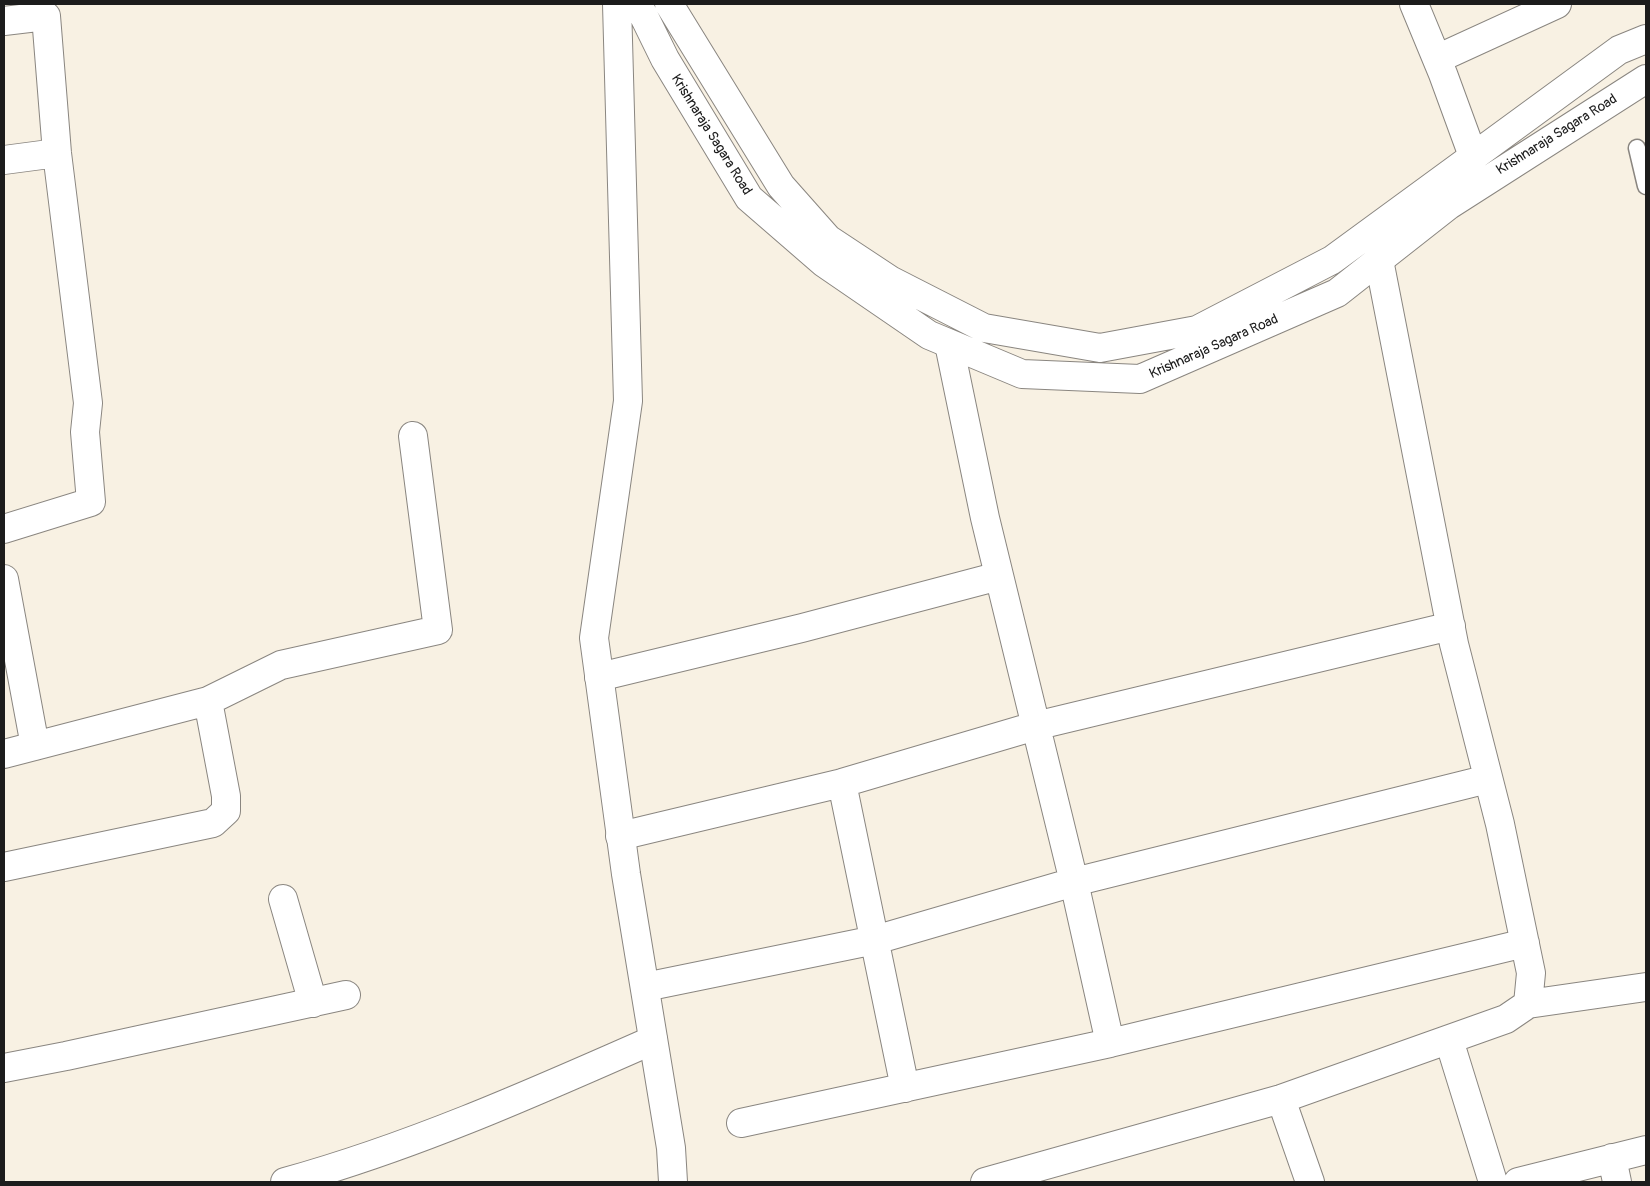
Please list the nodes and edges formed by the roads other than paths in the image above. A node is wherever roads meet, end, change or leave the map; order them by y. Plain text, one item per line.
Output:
1 (617, 4) edge
2 (638, 4) edge
3 (669, 4) edge
4 (1414, 4) edge
5 (1557, 4) edge
6 (4, 21) edge
7 (1646, 39) edge
8 (1437, 58) junction
9 (1646, 79) edge
10 (1637, 148) dead end
11 (57, 153) junction
12 (1473, 156) junction
13 (4, 160) edge
14 (1646, 186) edge
15 (1379, 260) junction
16 (949, 344) junction
17 (414, 436) dead end
18 (4, 529) edge
19 (999, 576) junction
20 (4, 578) edge
21 (1451, 626) junction
22 (599, 677) junction
23 (208, 701) junction
24 (1036, 726) junction
25 (35, 746) junction
26 (4, 754) edge
27 (1488, 779) junction
28 (842, 783) junction
29 (620, 836) junction
30 (4, 867) edge
31 (1074, 882) junction
32 (283, 899) dead end
33 (875, 940) junction
34 (1525, 943) junction
35 (644, 987) junction
36 (1646, 987) edge
37 (346, 995) dead end
38 (313, 1003) junction
39 (1528, 1004) junction
40 (653, 1040) junction
41 (1448, 1040) junction
42 (1110, 1043) junction
43 (4, 1068) edge
44 (905, 1088) junction
45 (1281, 1099) junction
46 (741, 1123) dead end
47 (1646, 1150) edge
48 (1614, 1170) edge
49 (285, 1182) edge
50 (673, 1182) edge
51 (985, 1182) edge
52 (1310, 1182) edge
53 (1493, 1182) edge
54 (1518, 1182) edge

1 - 22 street
2 - 16 street, Krishnaraja Sagara Road
3 - 12 street, Krishnaraja Sagara Road
4 - 8 street
5 - 8 street
6 - 11 street
7 - 12 street, Krishnaraja Sagara Road
8 - 12 street
9 - 15 street, Krishnaraja Sagara Road
10 - 14 lane
11 - 13 street
11 - 18 street
15 - 16 street, Krishnaraja Sagara Road
15 - 21 street
16 - 19 street
17 - 23 street
19 - 22 street
19 - 24 street
20 - 25 street
21 - 24 street
21 - 27 street
22 - 29 street
23 - 25 street
23 - 30 street
24 - 28 street
24 - 31 street
25 - 26 street
27 - 31 street
27 - 34 street
28 - 29 street
28 - 33 street
29 - 35 street
31 - 33 street
31 - 42 street
32 - 38 street
33 - 35 street
33 - 44 street
34 - 39 street
34 - 42 street
35 - 40 street
36 - 39 street
37 - 38 street
38 - 43 street
39 - 41 street
40 - 49 street
40 - 50 street
41 - 45 street
41 - 53 street
42 - 44 street
44 - 46 street
45 - 51 street
45 - 52 street
47 - 48 street
48 - 54 street

